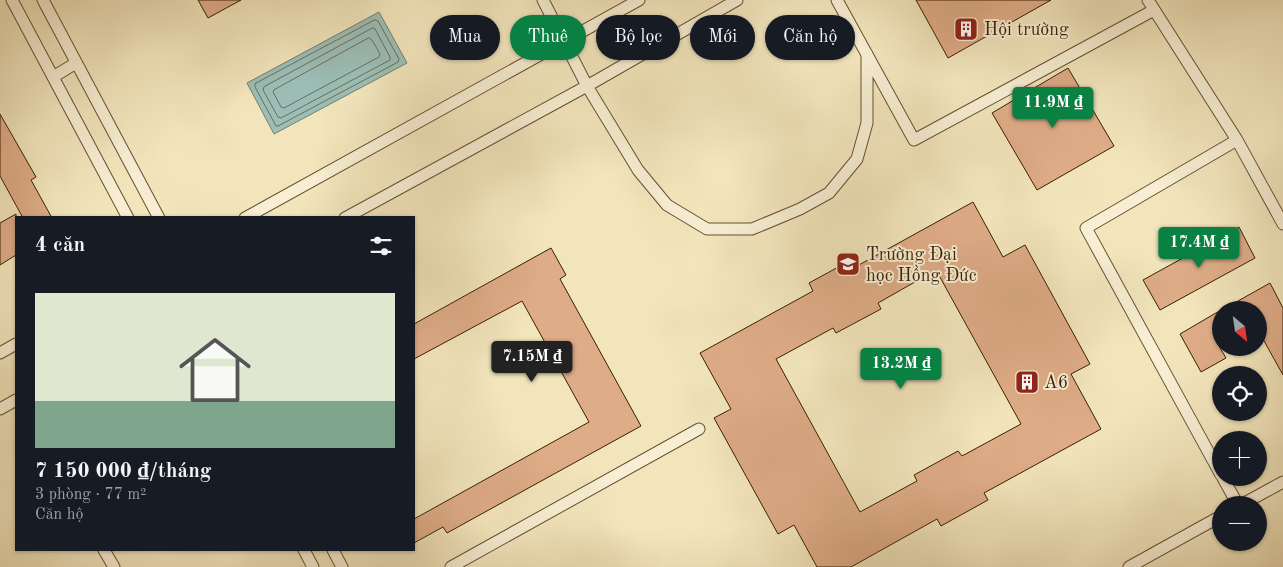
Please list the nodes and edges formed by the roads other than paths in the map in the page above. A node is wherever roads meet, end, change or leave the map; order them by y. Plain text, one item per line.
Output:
1 (12, 0) edge
2 (42, 0) edge
3 (543, 0) edge
4 (639, 0) edge
5 (737, 0) edge
6 (837, 0) edge
7 (1151, 5) edge
8 (551, 15) edge
9 (586, 29) edge
10 (867, 54) junction
11 (530, 60) edge
12 (574, 60) edge
13 (76, 63) junction
14 (53, 77) junction
15 (587, 86) junction
16 (1237, 140) junction
17 (127, 216) edge
18 (158, 216) edge
19 (249, 216) edge
20 (349, 216) edge
21 (1283, 224) edge
22 (15, 345) edge
23 (0, 353) edge
24 (15, 401) edge
25 (0, 409) edge
26 (700, 429) dead end
27 (1212, 458) edge
28 (1283, 482) edge
29 (1257, 496) edge
30 (1212, 521) edge
31 (105, 551) edge
32 (305, 551) edge
33 (334, 551) edge
34 (114, 567) edge
35 (313, 567) edge
36 (342, 567) edge
37 (451, 567) edge
38 (1129, 567) edge

1 - 14 lane
2 - 13 lane
3 - 8 lane
4 - 9 lane
5 - 15 lane
6 - 10 lane
7 - 10 lane
7 - 16 lane
10 - 15 lane
11 - 19 lane
12 - 15 lane
13 - 14 lane
13 - 18 lane
14 - 17 lane
15 - 20 lane
16 - 21 lane
16 - 27 lane
22 - 23 lane
24 - 25 lane
26 - 37 lane
28 - 29 lane
30 - 38 lane
31 - 34 lane
32 - 35 lane
33 - 36 lane

